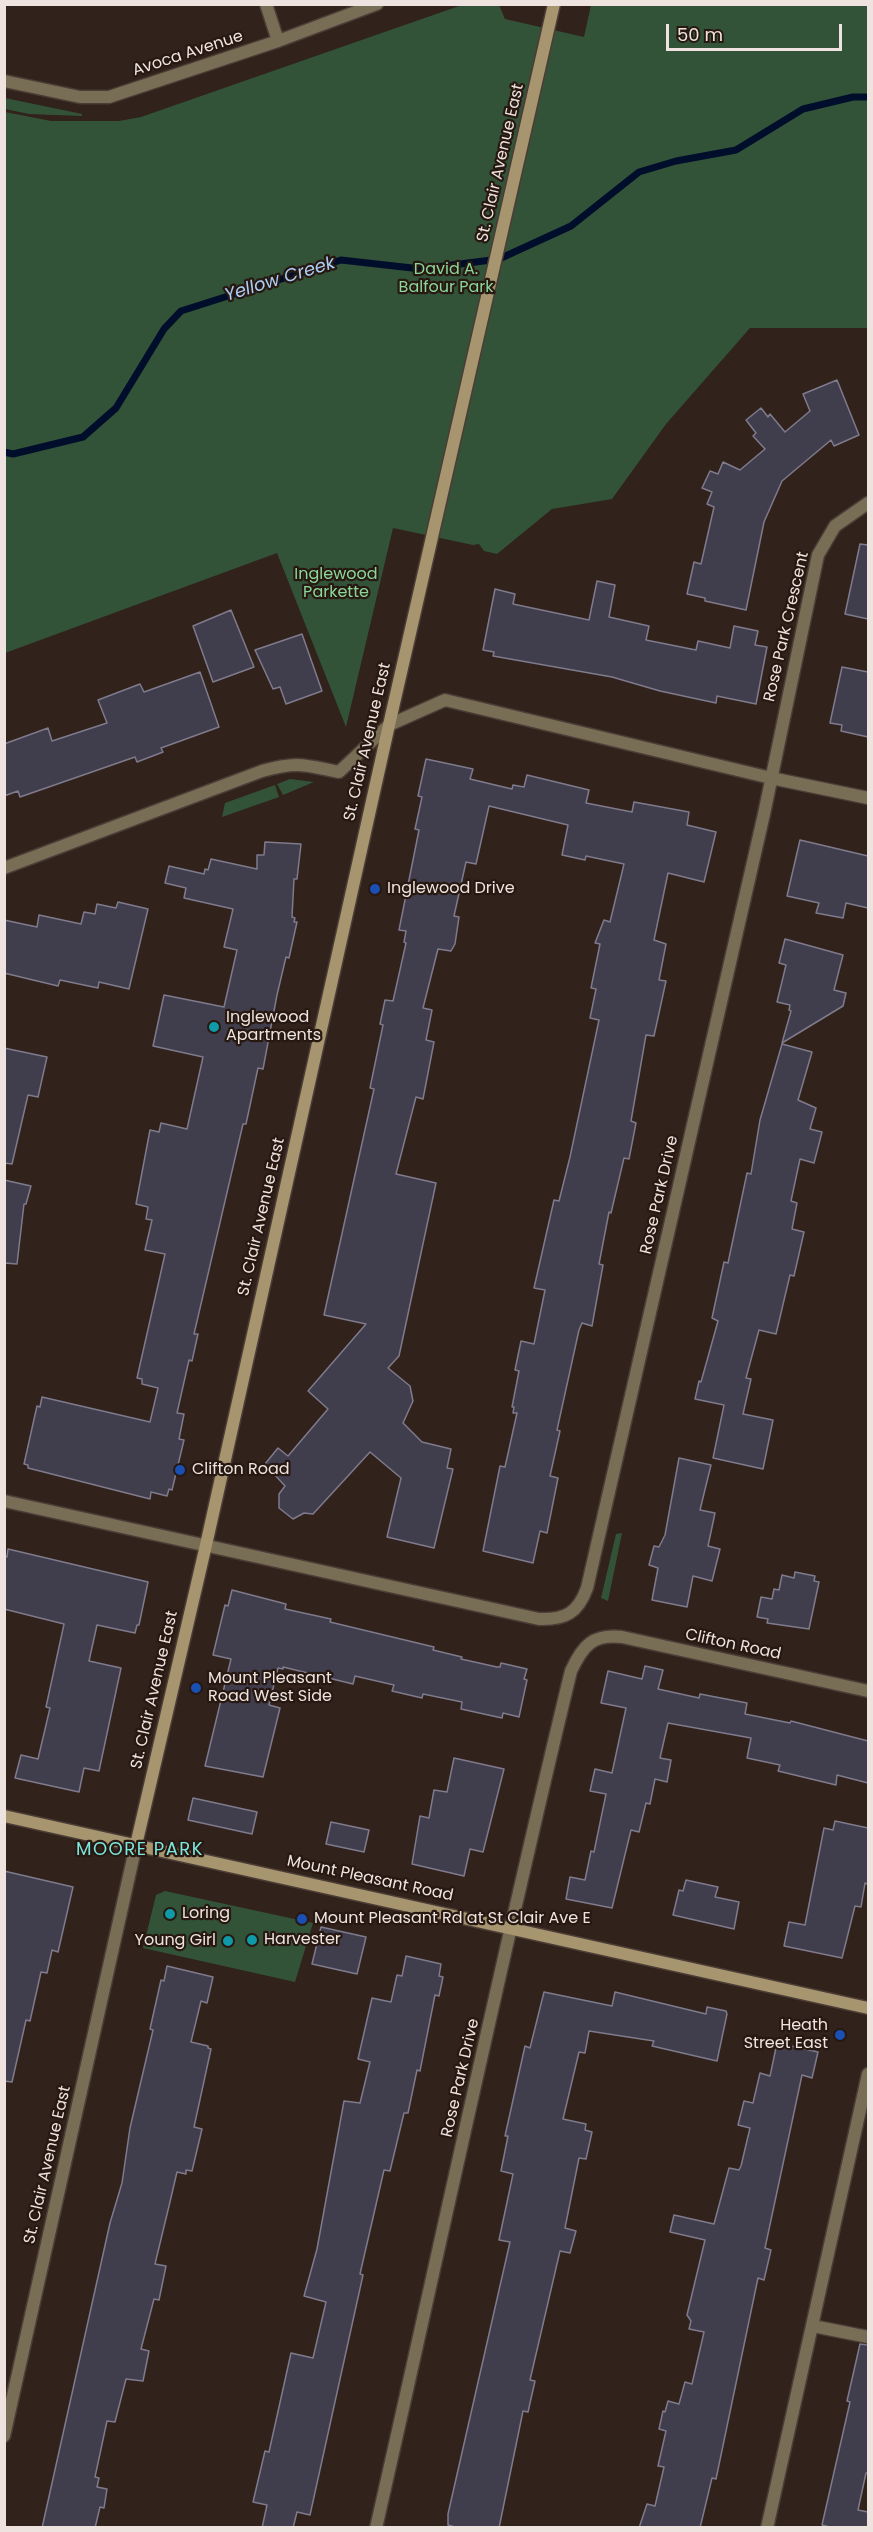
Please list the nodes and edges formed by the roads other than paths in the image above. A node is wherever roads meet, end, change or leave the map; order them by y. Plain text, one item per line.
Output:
1 (266, 4) edge
2 (377, 4) edge
3 (554, 4) edge
4 (278, 41) junction
5 (4, 81) edge
6 (868, 503) edge
7 (388, 725) junction
8 (771, 778) junction
9 (868, 798) edge
10 (4, 868) edge
11 (4, 1501) edge
12 (206, 1545) junction
13 (591, 1641) joint
14 (868, 1691) edge
15 (4, 1816) edge
16 (136, 1845) junction
17 (510, 1927) junction
18 (868, 2008) edge
19 (868, 2074) edge
20 (813, 2326) junction
21 (868, 2337) edge
22 (4, 2436) edge
23 (376, 2528) edge
24 (767, 2528) edge

1 - 4 street
2 - 4 street, Avoca Avenue
3 - 7 main road, St. Clair Avenue East
4 - 5 street, Avoca Avenue
6 - 8 street, Rose Park Crescent
7 - 8 street
7 - 10 street
7 - 12 main road, St. Clair Avenue East
8 - 9 street
8 - 12 street, Rose Park Drive
11 - 12 street
12 - 16 main road, St. Clair Avenue East
13 - 14 street, Clifton Road
13 - 17 street, Rose Park Drive
15 - 16 main road, Mount Pleasant Road
16 - 17 main road, Mount Pleasant Road
16 - 22 street, St. Clair Avenue East
17 - 18 main road, Mount Pleasant Road
17 - 23 street, Rose Park Drive
19 - 20 street
20 - 21 street
20 - 24 street

